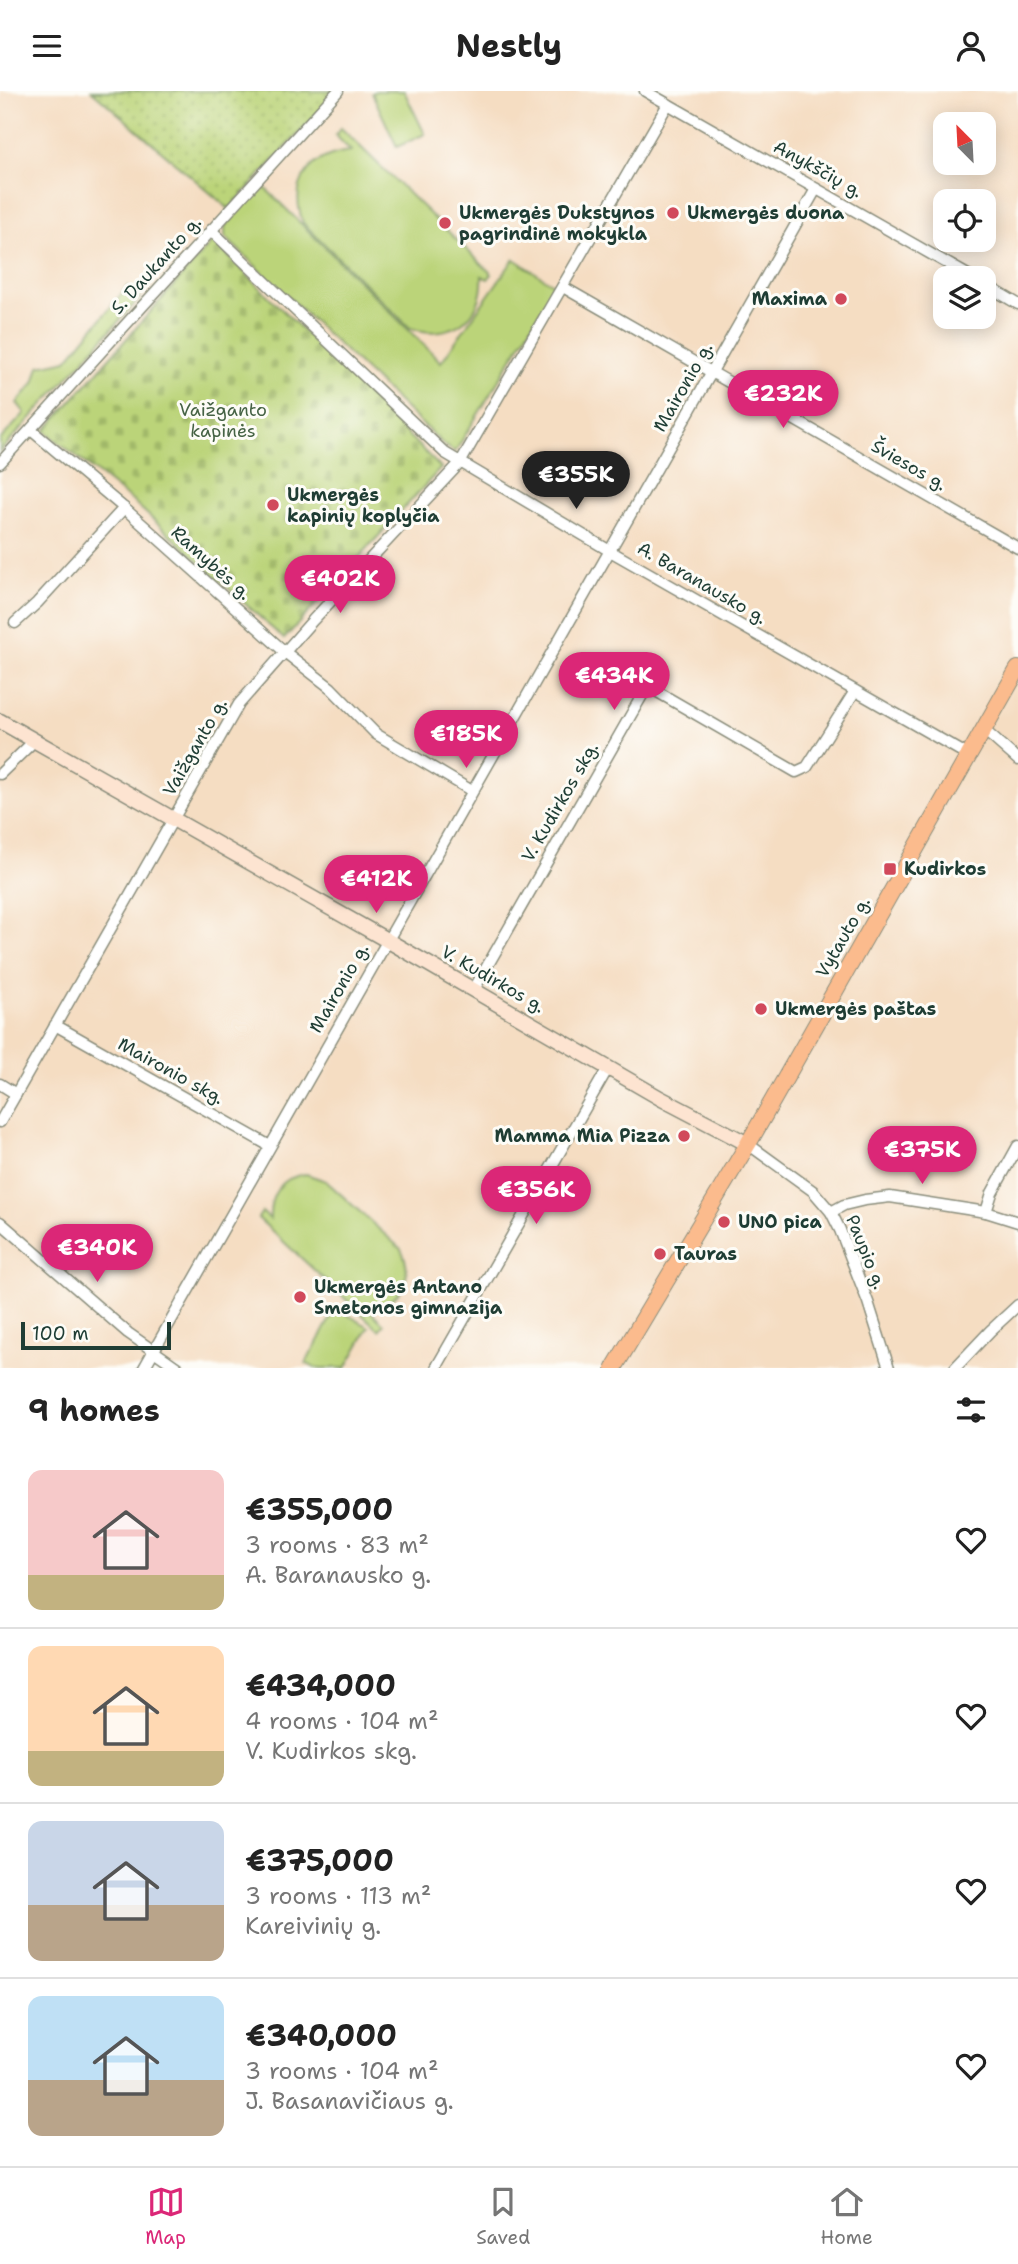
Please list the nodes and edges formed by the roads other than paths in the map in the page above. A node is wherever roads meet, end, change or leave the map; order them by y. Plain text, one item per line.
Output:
1 (338, 91) edge
2 (645, 91) edge
3 (668, 104) junction
4 (817, 189) junction
5 (211, 230) junction
6 (952, 266) edge
7 (563, 287) junction
8 (996, 292) edge
9 (1018, 304) edge
10 (712, 371) junction
11 (31, 430) junction
12 (0, 463) edge
13 (460, 463) junction
14 (124, 508) junction
15 (1018, 548) edge
16 (610, 551) junction
17 (15, 623) dead end
18 (286, 653) junction
19 (1018, 669) edge
20 (855, 691) junction
21 (0, 721) edge
22 (983, 729) junction
23 (34, 741) junction
24 (968, 755) junction
25 (1018, 760) edge
26 (0, 774) edge
27 (472, 791) junction
28 (173, 820) junction
29 (386, 941) junction
30 (473, 991) junction
31 (55, 1025) junction
32 (608, 1068) junction
33 (0, 1084) edge
34 (16, 1094) junction
35 (0, 1122) edge
36 (748, 1144) junction
37 (270, 1146) junction
38 (1018, 1146) edge
39 (831, 1212) junction
40 (986, 1212) junction
41 (0, 1222) edge
42 (1018, 1222) edge
43 (1018, 1305) edge
44 (153, 1351) junction
45 (144, 1368) edge
46 (178, 1368) edge
47 (436, 1368) edge
48 (614, 1368) edge
49 (889, 1368) edge
50 (955, 1368) edge

1 - 5 street, S. Daukanto g.
2 - 3 street, Anykščių g.
3 - 4 street, Anykščių g.
3 - 7 street, Vaižganto g.
4 - 6 street, Anykščių g.
4 - 10 street, Maironio g.
5 - 11 street, S. Daukanto g.
5 - 13 street, A. Baranausko g.
7 - 10 street, Šviesos g.
7 - 13 street, Vaižganto g.
8 - 9 street
10 - 15 street, Šviesos g.
10 - 16 street, Maironio g.
11 - 12 street, S. Daukanto g.
11 - 14 street, Ramybės g.
13 - 16 street, A. Baranausko g.
13 - 18 street, Vaižganto g.
14 - 17 street
14 - 18 street, Ramybės g.
16 - 20 street, A. Baranausko g.
16 - 27 street, Maironio g.
18 - 27 street, Ramybės g.
18 - 28 street, Vaižganto g.
19 - 22 main road, Vytauto g.
20 - 24 street, A. Baranausko g.
20 - 30 street, V. Kudirkos skg.
21 - 23 street, V. Kudirkos g.
22 - 24 main road, Vytauto g.
22 - 25 street
23 - 26 street
23 - 28 street, V. Kudirkos g.
24 - 36 main road, Vytauto g.
27 - 29 street, Maironio g.
28 - 29 street, V. Kudirkos g.
28 - 31 street, Vaižganto g.
29 - 30 street, V. Kudirkos g.
29 - 37 street, Maironio g.
30 - 32 street, V. Kudirkos g.
31 - 34 street, Vaižganto g.
31 - 37 street, Maironio skg.
32 - 36 street, V. Kudirkos g.
32 - 47 street
33 - 34 street
34 - 35 street, Vaižganto g.
36 - 39 street, Paupio g.
36 - 48 main road, Vytauto g.
37 - 44 street, Maironio g.
38 - 40 street
39 - 40 street
39 - 49 street, Paupio g.
40 - 42 street
41 - 44 street
43 - 50 street
44 - 45 street, Maironio g.
44 - 46 street

